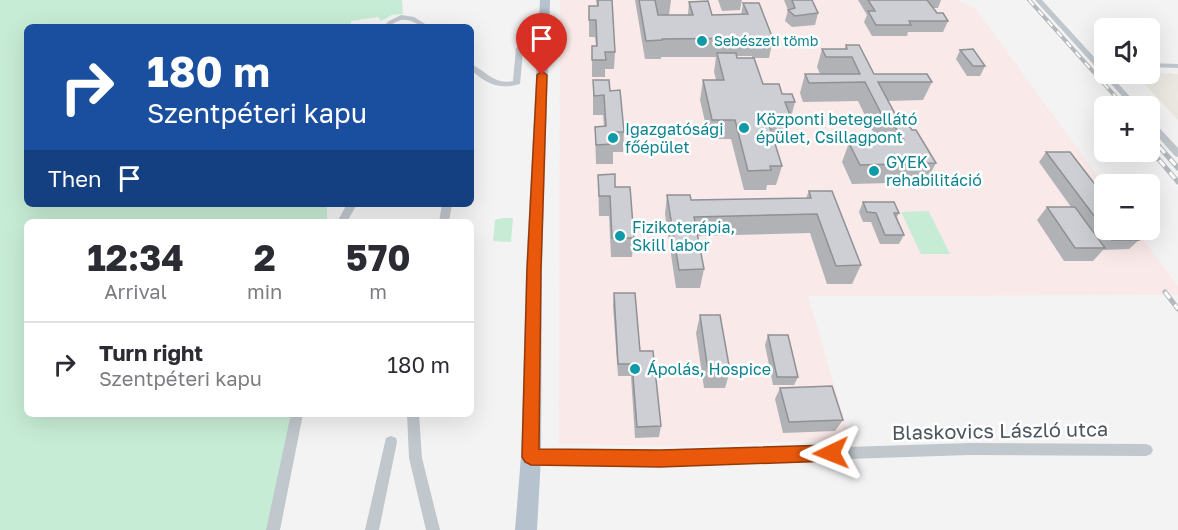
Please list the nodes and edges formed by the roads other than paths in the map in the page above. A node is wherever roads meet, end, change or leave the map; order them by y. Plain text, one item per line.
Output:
1 (545, 0) edge
2 (1038, 0) edge
3 (390, 24) edge
4 (422, 24) edge
5 (543, 40) junction
6 (1094, 62) edge
7 (1160, 65) edge
8 (1178, 66) edge
9 (474, 68) edge
10 (474, 76) edge
11 (483, 76) junction
12 (1114, 84) edge
13 (1126, 96) edge
14 (1160, 134) edge
15 (1178, 154) edge
16 (296, 417) edge
17 (413, 417) edge
18 (391, 442) dead end
19 (1146, 450) dead end
20 (531, 457) junction
21 (273, 530) edge
22 (372, 530) edge
23 (433, 530) edge
24 (526, 530) edge

1 - 5 main road
2 - 6 street
3 - 4 street
5 - 11 street
5 - 20 main road
7 - 8 street
9 - 11 street
10 - 11 street
12 - 13 street
14 - 15 street
16 - 21 street
17 - 23 street
18 - 22 street
19 - 20 street, Blaskovics László utca
20 - 24 main road

